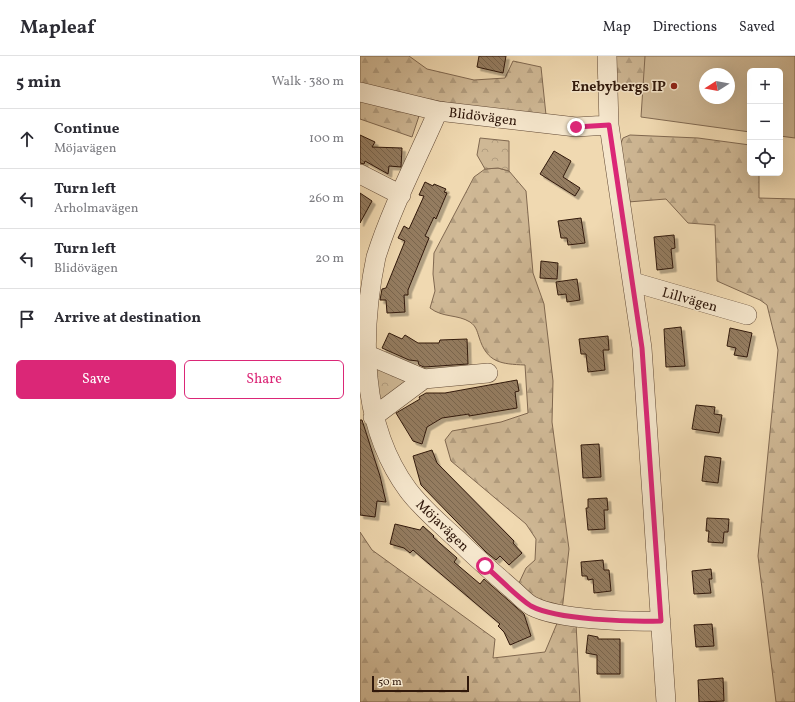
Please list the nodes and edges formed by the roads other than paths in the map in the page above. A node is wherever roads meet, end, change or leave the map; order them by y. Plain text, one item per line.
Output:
1 (608, 56) edge
2 (360, 92) edge
3 (438, 111) junction
4 (609, 125) junction
5 (360, 174) edge
6 (401, 195) junction
7 (633, 282) junction
8 (747, 315) dead end
9 (361, 352) junction
10 (488, 373) dead end
11 (424, 379) junction
12 (373, 417) junction
13 (661, 621) junction
14 (666, 702) edge

1 - 4 street
2 - 3 street, Blidövägen
3 - 4 street, Blidövägen
3 - 6 street, Möjavägen
4 - 7 street
5 - 6 street
6 - 9 street, Möjavägen
7 - 8 street, Lillvägen
7 - 13 street
9 - 11 street
9 - 12 street, Möjavägen
10 - 11 street
11 - 12 street
12 - 13 street, Möjavägen
13 - 14 street

